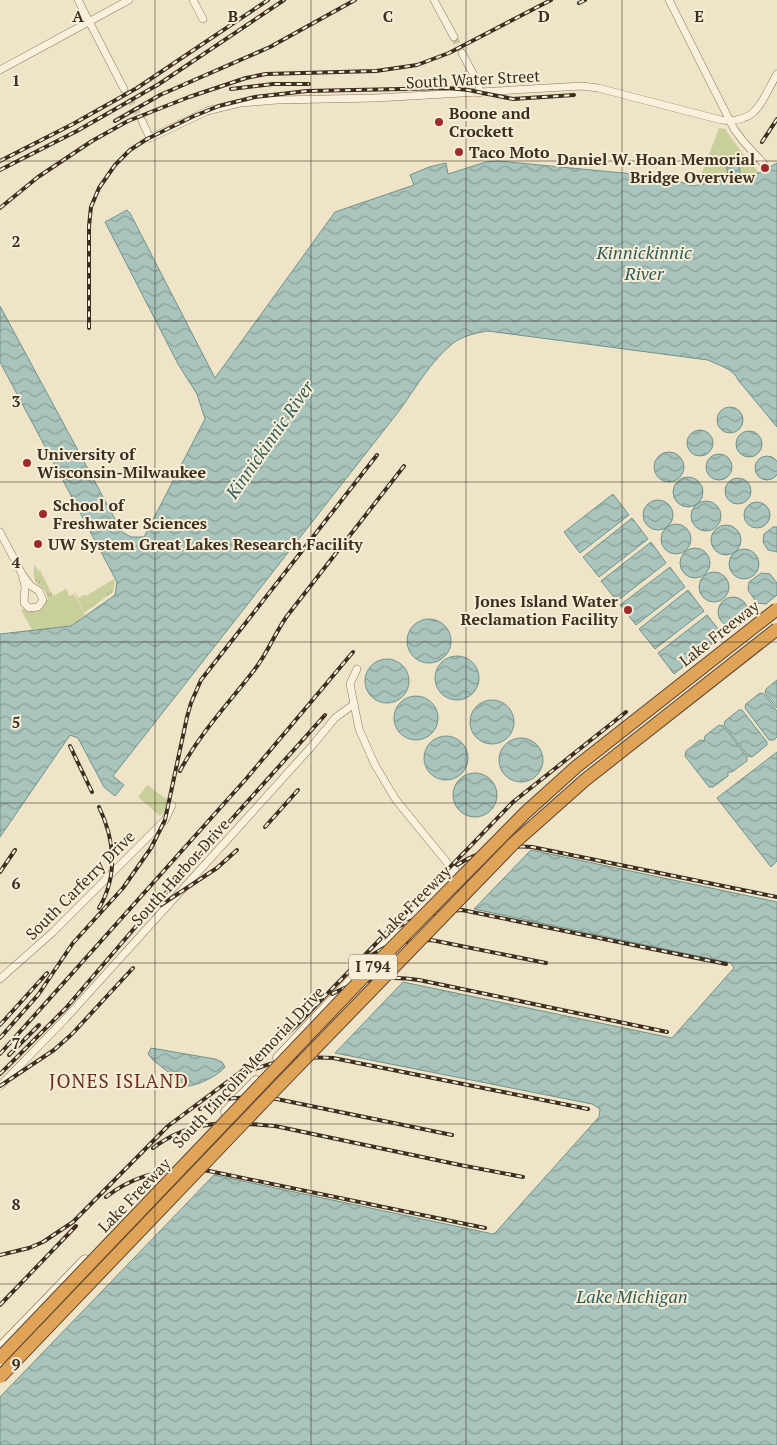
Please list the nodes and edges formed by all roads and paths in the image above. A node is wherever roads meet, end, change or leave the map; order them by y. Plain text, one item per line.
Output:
1 (78, 0) edge
2 (129, 0) edge
3 (193, 0) edge
4 (434, 0) edge
5 (669, 0) edge
6 (203, 19) dead end
7 (89, 22) junction
8 (454, 37) tunnel mouth
9 (462, 53) tunnel mouth
10 (0, 70) edge
11 (777, 74) edge
12 (124, 89) tunnel mouth
13 (479, 93) junction
14 (142, 121) tunnel mouth
15 (730, 121) junction
16 (764, 164) dead end
17 (0, 532) edge
18 (22, 574) junction
19 (777, 609) edge
20 (777, 629) edge
21 (357, 668) dead end
22 (354, 704) junction
23 (172, 804) dead end
24 (454, 871) joint
25 (0, 979) edge
26 (0, 1086) edge
27 (0, 1348) edge
28 (0, 1358) edge
29 (0, 1376) edge

1 - 7 street
2 - 7 street
3 - 6 street
4 - 8 street
5 - 15 street
7 - 10 street
7 - 12 street
9 - 13 street
11 - 15 street, South Water Street
13 - 14 street, South Water Street
13 - 15 street, South Water Street
15 - 16 street
17 - 18 street
18 - 18 street
19 - 28 highway, Lake Freeway / I 794, bridge
20 - 29 highway, Lake Freeway / I 794, bridge
21 - 22 street
22 - 24 street
22 - 26 street, South Harbor Drive
23 - 25 street, South Carferry Drive
24 - 27 street, South Lincoln Memorial Drive

